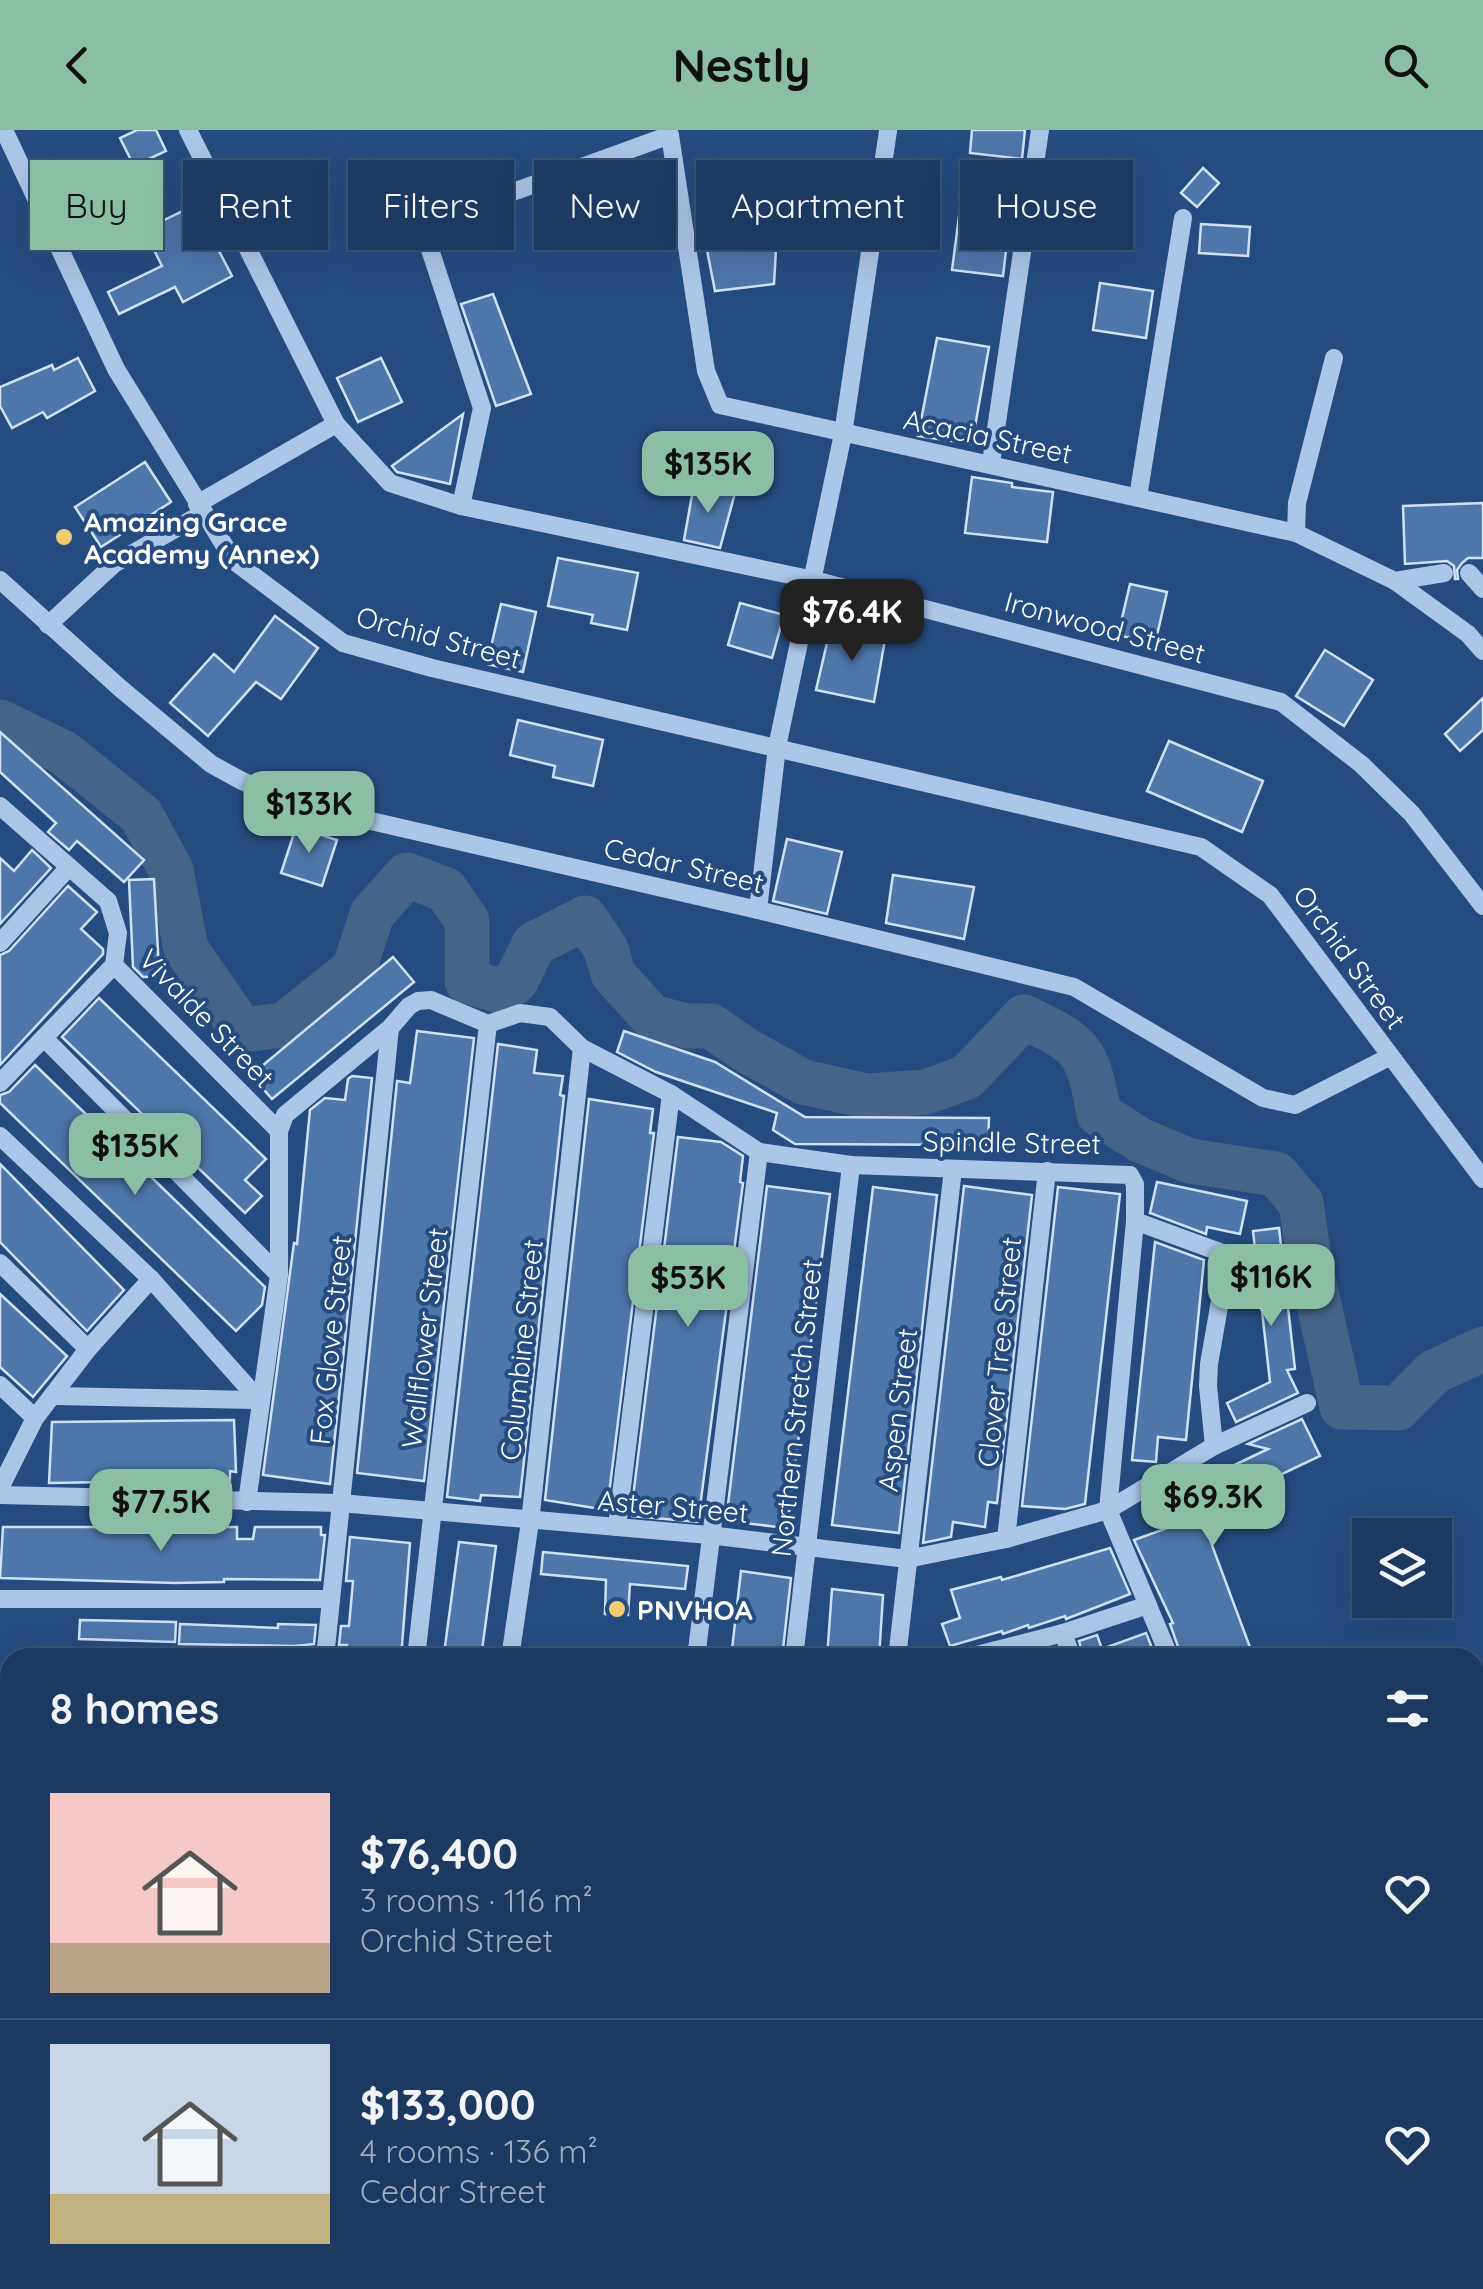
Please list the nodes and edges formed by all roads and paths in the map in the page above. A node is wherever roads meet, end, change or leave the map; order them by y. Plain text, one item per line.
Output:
1 (4, 130) edge
2 (188, 130) edge
3 (888, 130) edge
4 (1040, 130) edge
5 (1183, 218) dead end
6 (1334, 358) dead end
7 (336, 424) junction
8 (843, 434) junction
9 (991, 463) junction
10 (1138, 496) junction
11 (460, 506) junction
12 (200, 509) junction
13 (1296, 533) junction
14 (1469, 573) dead end
15 (1444, 574) dead end
16 (0, 580) edge
17 (814, 580) junction
18 (1395, 581) junction
19 (1483, 589) edge
20 (48, 625) junction
21 (1483, 651) edge
22 (777, 747) junction
23 (0, 807) edge
24 (69, 867) junction
25 (1483, 906) edge
26 (758, 910) junction
27 (0, 943) edge
28 (114, 965) junction
29 (488, 1024) junction
30 (390, 1028) junction
31 (44, 1038) junction
32 (582, 1048) junction
33 (1389, 1057) junction
34 (0, 1083) edge
35 (671, 1094) junction
36 (279, 1131) junction
37 (0, 1136) edge
38 (759, 1152) junction
39 (851, 1165) junction
40 (952, 1169) junction
41 (1047, 1171) junction
42 (1481, 1173) edge
43 (1135, 1221) junction
44 (0, 1264) edge
45 (278, 1275) junction
46 (151, 1279) junction
47 (88, 1349) junction
48 (0, 1385) edge
49 (54, 1396) junction
50 (259, 1400) junction
51 (1307, 1403) dead end
52 (35, 1418) junction
53 (1214, 1446) junction
54 (0, 1492) edge
55 (247, 1502) junction
56 (340, 1503) junction
57 (1108, 1510) junction
58 (432, 1511) junction
59 (530, 1522) junction
60 (617, 1528) junction
61 (710, 1535) junction
62 (1006, 1539) junction
63 (809, 1548) junction
64 (907, 1560) junction
65 (0, 1599) edge
66 (331, 1600) junction
67 (1148, 1605) junction
68 (1063, 1634) junction
69 (326, 1648) edge
70 (417, 1648) edge
71 (511, 1648) edge
72 (697, 1648) edge
73 (795, 1648) edge
74 (898, 1648) edge
75 (1006, 1648) edge
76 (1068, 1648) edge
77 (1166, 1648) edge

1 - 12 street, Orchid Street
2 - 7 street, Ironwood Street
3 - 8 street
4 - 9 street
5 - 10 street
6 - 13 street
7 - 11 street, Ironwood Street
7 - 12 street
8 - 9 street, Acacia Street
8 - 11 street, Acacia Street
8 - 17 street
9 - 10 street, Acacia Street
10 - 13 street, Acacia Street
11 - 17 street, Ironwood Street
12 - 20 street
12 - 22 street, Orchid Street
13 - 18 street, Acacia Street
14 - 19 street
15 - 18 street
16 - 20 street, Cedar Street
17 - 22 street
17 - 25 street, Ironwood Street
18 - 21 street, Acacia Street
20 - 26 street, Cedar Street
22 - 26 street
22 - 33 street, Orchid Street
23 - 24 street, Vivalde Street
24 - 27 street
24 - 28 street, Vivalde Street
26 - 33 street, Cedar Street
28 - 31 street
28 - 36 street, Vivalde Street
29 - 30 street
29 - 32 street, Spindle Street
29 - 58 street, Wallflower Street
30 - 36 street
30 - 56 street, Fox Glove Street
31 - 34 street
31 - 45 street
32 - 35 street, Spindle Street
32 - 59 street, Columbine Street
33 - 42 street, Orchid Street
35 - 38 street, Spindle Street
35 - 60 street
36 - 45 street
37 - 46 street
38 - 39 street, Spindle Street
38 - 61 street
39 - 40 street, Spindle Street
39 - 63 street, Northern Stretch Street
40 - 41 street, Spindle Street
40 - 64 street, Aspen Street
41 - 43 street, Spindle Street
41 - 62 street, Clover Tree Street
43 - 53 street
43 - 57 street
44 - 47 street
45 - 50 street
46 - 47 street
46 - 50 street
47 - 49 street
48 - 52 street
49 - 50 street
49 - 52 street
50 - 55 street
51 - 53 street, Aster Street
52 - 54 street
53 - 57 street, Aster Street
54 - 55 street, Aster Street
55 - 56 street, Aster Street
56 - 58 street, Aster Street
56 - 66 street, Fox Glove Street
57 - 62 street, Aster Street
57 - 67 street
58 - 59 street, Aster Street
58 - 70 street, Wallflower Street
59 - 60 street, Aster Street
59 - 71 street, Columbine Street
60 - 61 street, Aster Street
61 - 63 street, Aster Street
61 - 72 street
62 - 64 street, Aster Street
63 - 64 street, Aster Street
63 - 73 street, Northern Stretch Street
64 - 74 street, Aspen Street
65 - 66 street
66 - 69 street, Fox Glove Street
67 - 68 street
67 - 77 street
68 - 75 street
68 - 76 street

